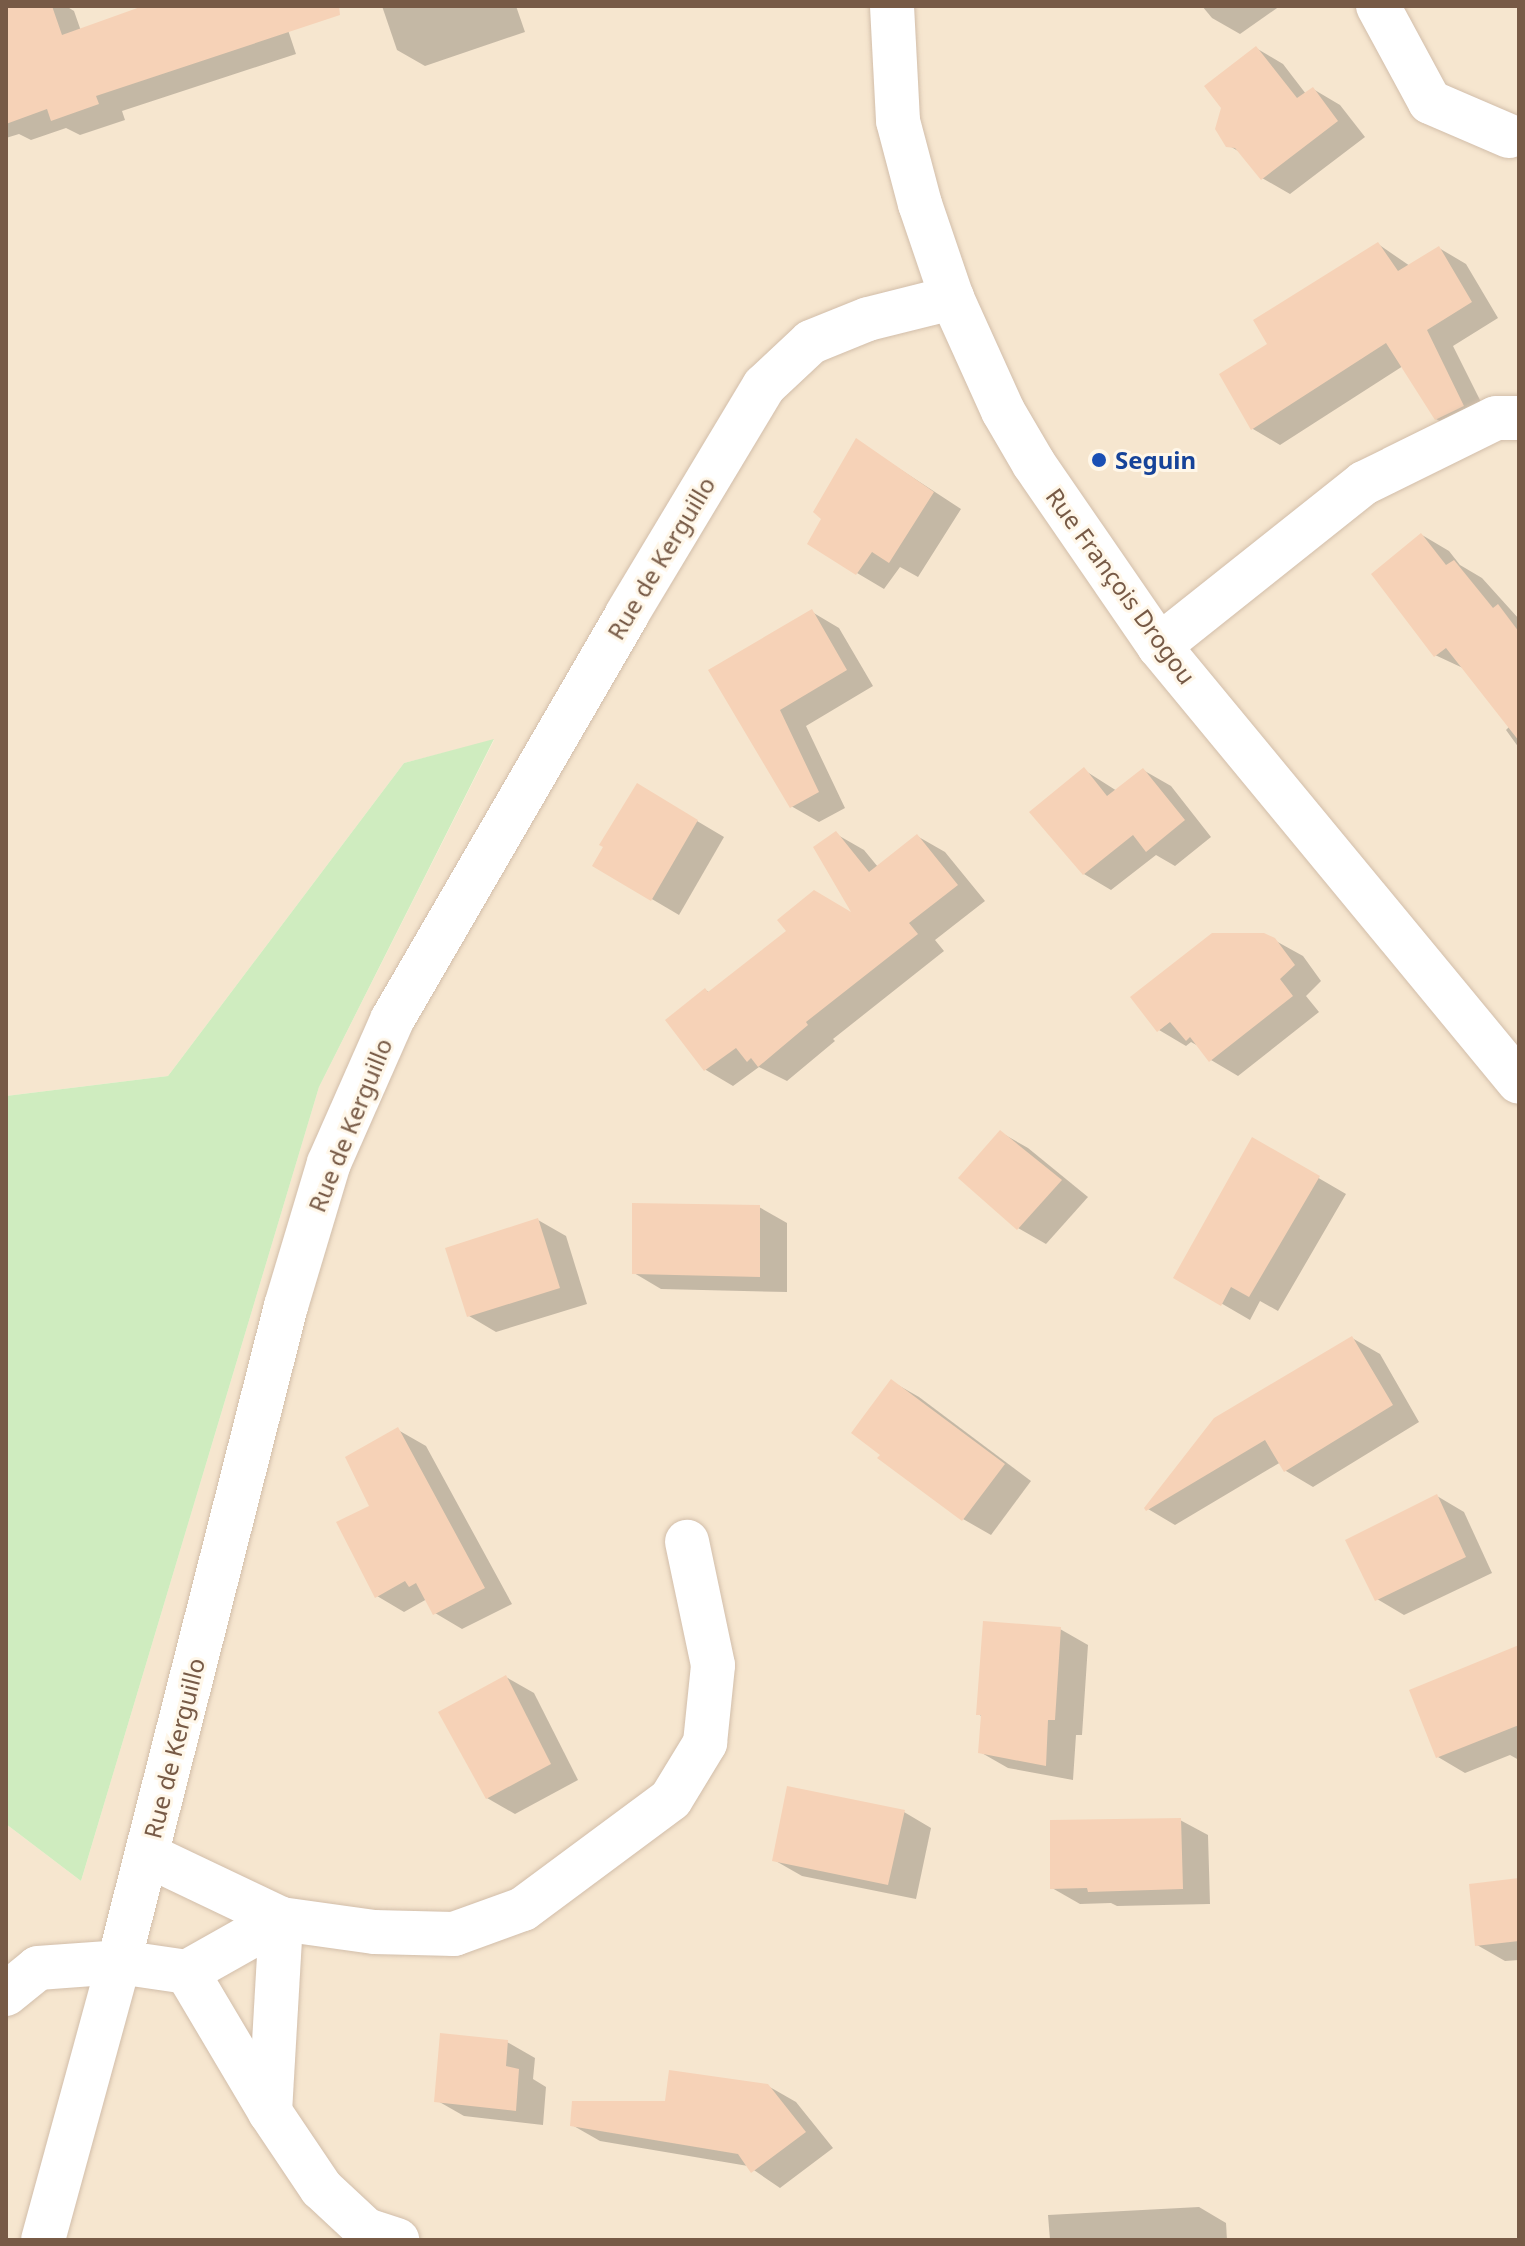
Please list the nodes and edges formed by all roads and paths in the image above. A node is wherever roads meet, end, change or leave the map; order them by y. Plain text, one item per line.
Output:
1 (892, 6) edge
2 (1378, 6) edge
3 (1516, 145) edge
4 (952, 298) junction
5 (1519, 418) edge
6 (1159, 646) junction
7 (1519, 1082) edge
8 (687, 1542) dead end
9 (147, 1855) junction
10 (281, 1919) junction
11 (119, 1962) junction
12 (187, 1972) junction
13 (6, 1994) edge
14 (270, 2112) junction
15 (43, 2240) edge
16 (397, 2240) edge

1 - 4 street, Rue François Drogou
2 - 3 street
4 - 6 street, Rue François Drogou
4 - 9 street, Rue de Kerguillo
5 - 6 street
6 - 7 street, Rue François Drogou
8 - 10 street
9 - 10 street
9 - 11 street, Rue de Kerguillo
10 - 12 street
10 - 14 street
11 - 12 street
11 - 13 street
11 - 15 street, Rue de Kerguillo
12 - 14 street
14 - 16 street

